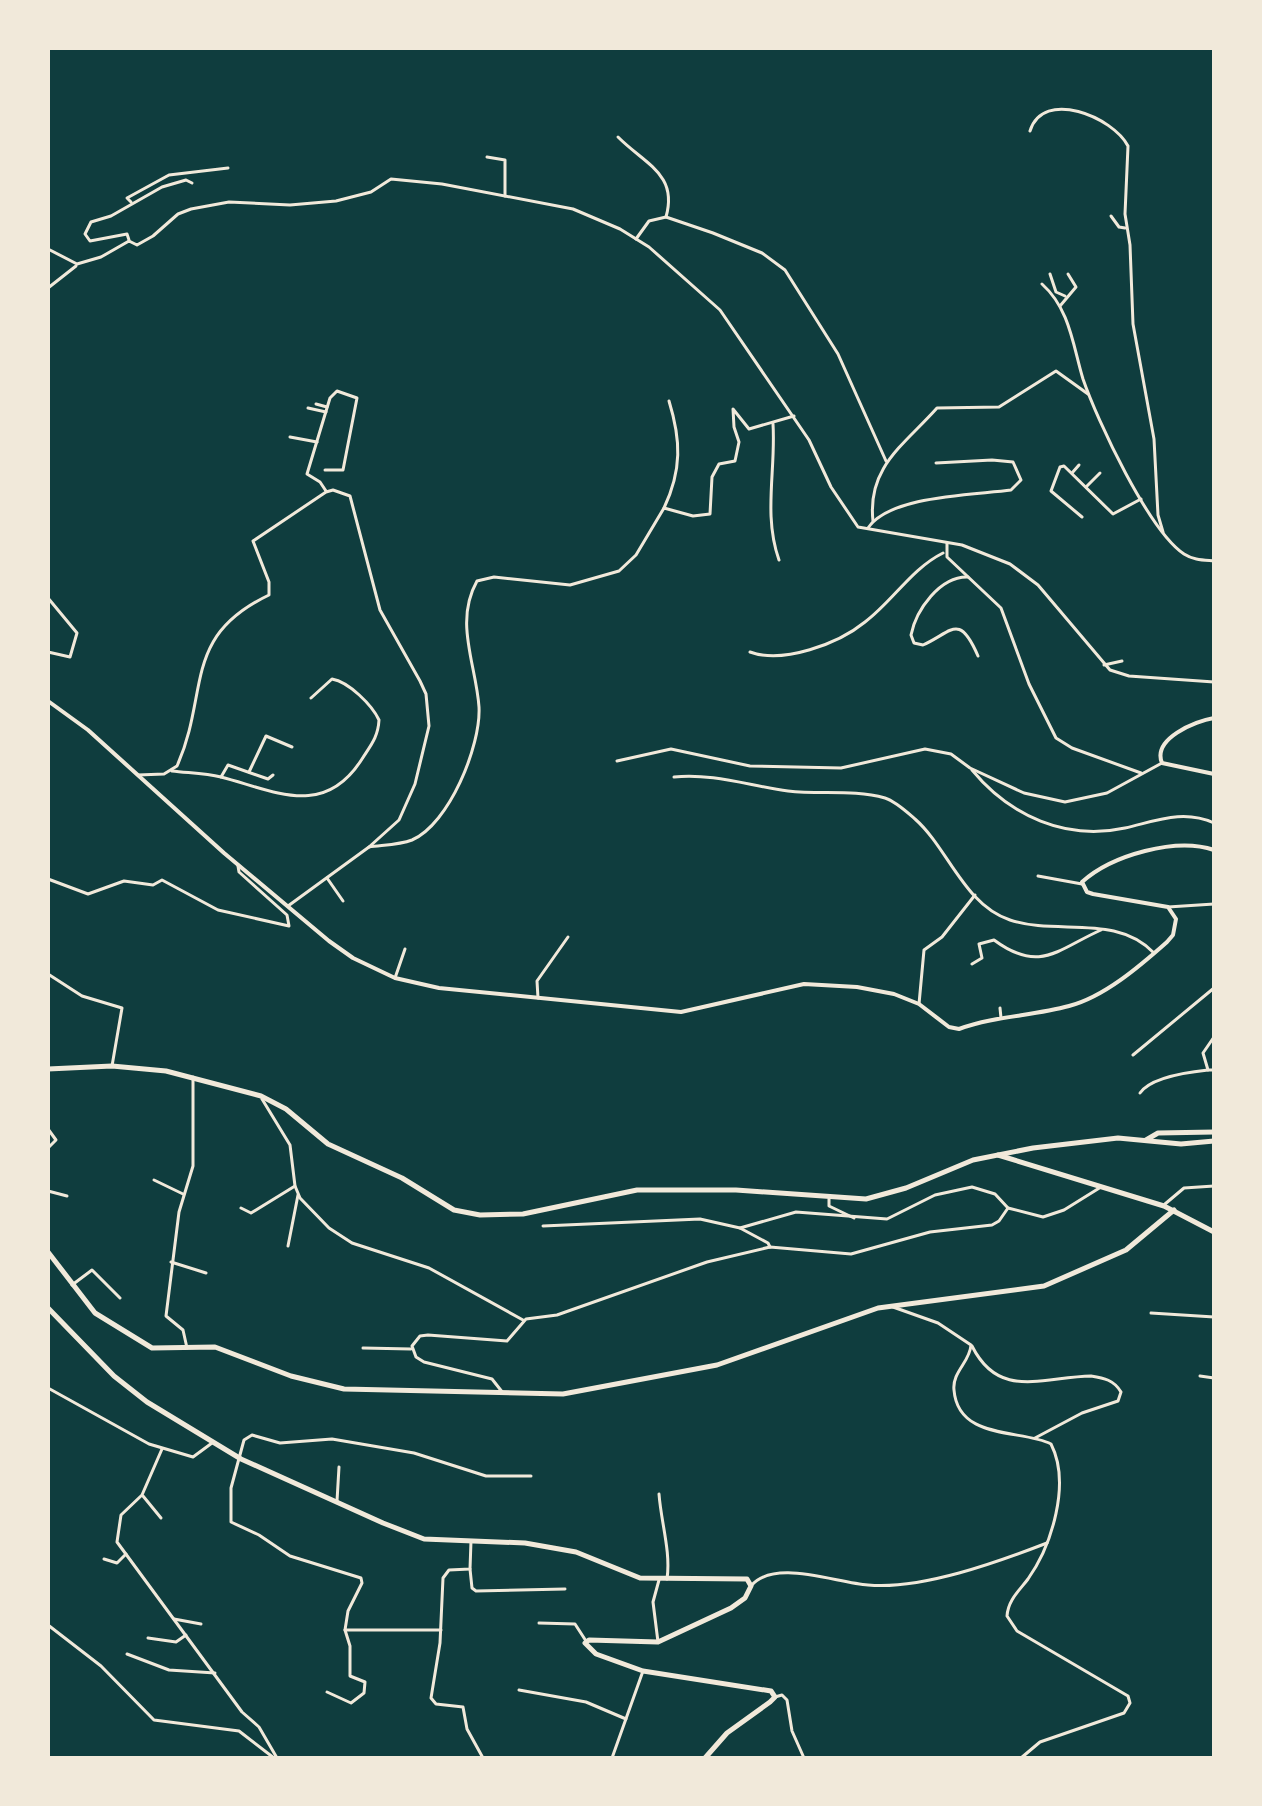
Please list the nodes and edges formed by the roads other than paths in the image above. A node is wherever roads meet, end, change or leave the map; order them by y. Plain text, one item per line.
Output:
1 (1030, 131) dead end
2 (618, 137) dead end
3 (487, 157) dead end
4 (228, 168) dead end
5 (192, 183) dead end
6 (505, 196) junction
7 (131, 202) junction
8 (1111, 216) dead end
9 (666, 217) junction
10 (1125, 228) dead end
11 (636, 239) junction
12 (129, 241) junction
13 (48, 249) edge
14 (77, 264) junction
15 (1050, 274) dead end
16 (1068, 274) dead end
17 (1042, 284) dead end
18 (48, 288) edge
19 (1065, 296) junction
20 (1060, 306) junction
21 (1090, 395) junction
22 (669, 401) dead end
23 (316, 404) dead end
24 (308, 408) dead end
25 (327, 409) junction
26 (794, 416) junction
27 (773, 424) junction
28 (290, 437) dead end
29 (317, 442) junction
30 (886, 461) junction
31 (936, 463) dead end
32 (1079, 465) dead end
33 (325, 470) dead end
34 (1072, 473) junction
35 (1100, 473) dead end
36 (1086, 487) junction
37 (326, 492) junction
38 (1141, 499) junction
39 (664, 508) junction
40 (1082, 517) dead end
41 (873, 521) junction
42 (868, 528) junction
43 (1163, 532) junction
44 (947, 543) junction
45 (945, 553) junction
46 (779, 560) dead end
47 (1214, 561) edge
48 (968, 577) junction
49 (48, 598) edge
50 (48, 652) edge
51 (750, 652) dead end
52 (978, 656) dead end
53 (1122, 661) dead end
54 (1104, 665) junction
55 (1214, 682) edge
56 (311, 698) dead end
57 (48, 701) edge
58 (1214, 718) edge
59 (292, 747) dead end
60 (249, 753) dead end
61 (256, 756) junction
62 (617, 761) dead end
63 (1162, 763) junction
64 (970, 768) junction
65 (172, 771) junction
66 (249, 772) junction
67 (1141, 773) junction
68 (1214, 774) edge
69 (138, 775) junction
70 (273, 775) dead end
71 (221, 777) junction
72 (674, 777) dead end
73 (1214, 823) edge
74 (369, 847) junction
75 (1214, 850) edge
76 (237, 864) junction
77 (1038, 876) dead end
78 (326, 877) junction
79 (48, 879) edge
80 (1082, 884) junction
81 (975, 895) junction
82 (343, 901) dead end
83 (1214, 904) edge
84 (288, 906) junction
85 (1168, 907) junction
86 (1104, 929) junction
87 (568, 937) dead end
88 (405, 949) dead end
89 (1154, 953) junction
90 (972, 964) dead end
91 (48, 974) edge
92 (395, 978) junction
93 (1214, 988) edge
94 (538, 998) junction
95 (919, 1004) junction
96 (1000, 1008) dead end
97 (1001, 1018) junction
98 (1214, 1037) edge
99 (1133, 1055) dead end
100 (112, 1066) junction
101 (48, 1069) edge
102 (1208, 1070) junction
103 (1214, 1070) edge
104 (193, 1076) junction
105 (1140, 1093) dead end
106 (261, 1096) junction
107 (48, 1129) edge
108 (1214, 1132) edge
109 (1184, 1133) junction
110 (1146, 1140) junction
111 (1214, 1141) edge
112 (1184, 1144) junction
113 (48, 1148) edge
114 (997, 1155) junction
115 (154, 1180) dead end
116 (295, 1186) junction
117 (1102, 1186) junction
118 (1214, 1186) edge
119 (48, 1191) edge
120 (299, 1194) junction
121 (185, 1195) junction
122 (67, 1196) dead end
123 (829, 1199) junction
124 (1164, 1206) junction
125 (241, 1208) dead end
126 (1008, 1208) junction
127 (1174, 1210) junction
128 (854, 1218) junction
129 (543, 1226) dead end
130 (740, 1228) junction
131 (1214, 1232) edge
132 (288, 1246) dead end
133 (770, 1247) junction
134 (48, 1252) edge
135 (171, 1262) junction
136 (206, 1273) dead end
137 (72, 1285) junction
138 (120, 1298) dead end
139 (892, 1307) junction
140 (48, 1308) edge
141 (1151, 1313) dead end
142 (1214, 1317) edge
143 (523, 1320) junction
144 (971, 1345) junction
145 (187, 1348) junction
146 (363, 1348) dead end
147 (412, 1349) junction
148 (1200, 1376) dead end
149 (1214, 1378) edge
150 (48, 1388) edge
151 (503, 1393) junction
152 (1032, 1440) junction
153 (212, 1443) junction
154 (162, 1449) junction
155 (241, 1459) junction
156 (339, 1467) dead end
157 (531, 1476) dead end
158 (659, 1494) dead end
159 (142, 1495) junction
160 (337, 1501) junction
161 (161, 1518) dead end
162 (471, 1541) junction
163 (1047, 1543) junction
164 (126, 1554) junction
165 (104, 1559) dead end
166 (470, 1569) junction
167 (660, 1579) junction
168 (667, 1579) junction
169 (751, 1586) junction
170 (565, 1589) dead end
171 (174, 1619) junction
172 (539, 1623) dead end
173 (201, 1624) dead end
174 (48, 1625) edge
175 (345, 1630) junction
176 (441, 1630) junction
177 (186, 1635) junction
178 (148, 1638) dead end
179 (586, 1641) junction
180 (658, 1642) junction
181 (127, 1654) dead end
182 (643, 1671) junction
183 (215, 1673) junction
184 (519, 1690) dead end
185 (327, 1692) dead end
186 (775, 1697) junction
187 (626, 1719) junction
188 (275, 1758) edge
189 (483, 1758) edge
190 (612, 1758) edge
191 (705, 1758) edge
192 (804, 1758) edge
193 (1021, 1758) edge

1 - 43 street
2 - 9 street
3 - 6 street
4 - 7 street
5 - 7 street
6 - 11 street
6 - 12 street
7 - 12 street
8 - 10 street
9 - 11 street
9 - 30 street
11 - 26 street
12 - 14 street
13 - 14 street
14 - 18 street
15 - 19 street
16 - 19 street
17 - 20 street
19 - 20 street
20 - 21 street
21 - 30 street
21 - 38 street
22 - 39 street
23 - 25 street
24 - 25 street
25 - 29 street
25 - 33 street
26 - 27 street
26 - 42 street
27 - 39 street
27 - 46 street
28 - 29 street
29 - 37 street
30 - 41 street
31 - 41 street
32 - 34 street
34 - 36 street
34 - 40 street
35 - 36 street
36 - 38 street
37 - 65 street
37 - 74 street
38 - 43 street
39 - 74 street
41 - 42 street
42 - 44 street
43 - 47 street
44 - 45 street
44 - 54 street
45 - 48 street
45 - 51 street
48 - 52 street
48 - 67 street
49 - 50 street
53 - 54 street
54 - 55 street
56 - 71 street
57 - 69 street
58 - 63 street
59 - 61 street
60 - 61 street
61 - 66 street
62 - 64 street
63 - 67 street
63 - 68 street
64 - 67 street
64 - 73 street
65 - 69 street
65 - 71 street
66 - 70 street
66 - 71 street
69 - 76 street
72 - 81 street
74 - 78 street
75 - 80 street
76 - 79 street
76 - 84 street
77 - 80 street
78 - 82 street
78 - 84 street
80 - 85 street
81 - 86 street
81 - 95 street
83 - 85 street
84 - 92 street
85 - 89 street
86 - 89 street
86 - 90 street
87 - 94 street
88 - 92 street
89 - 97 street
91 - 100 street
92 - 94 street
93 - 99 street
94 - 95 street
95 - 97 street
96 - 97 street
98 - 102 street
100 - 101 main road
100 - 104 main road
102 - 103 street
102 - 105 street
104 - 106 main road
104 - 121 street
106 - 116 street
106 - 123 main road
107 - 113 street
108 - 109 main road
109 - 110 main road
109 - 112 main road
110 - 112 main road
110 - 114 main road
111 - 112 main road
114 - 117 main road
114 - 123 main road
115 - 121 street
116 - 120 street
116 - 125 street
117 - 124 main road
117 - 126 street
118 - 124 street
119 - 122 street
120 - 132 street
120 - 143 street
121 - 135 street
123 - 128 street
124 - 127 main road
126 - 128 street
126 - 133 street
127 - 131 main road
127 - 139 main road
128 - 130 street
129 - 130 street
130 - 133 street
133 - 143 street
134 - 137 main road
135 - 136 street
135 - 145 street
137 - 138 street
137 - 145 main road
139 - 144 street
139 - 151 main road
140 - 153 main road
141 - 142 street
143 - 147 street
144 - 152 street
144 - 152 street
145 - 151 main road
146 - 147 street
147 - 151 street
148 - 149 street
150 - 154 street
152 - 163 street
153 - 154 street
153 - 155 main road
154 - 159 street
155 - 157 street
155 - 160 main road
155 - 175 street
156 - 160 street
158 - 168 street
159 - 161 street
159 - 164 street
160 - 162 main road
162 - 166 street
162 - 167 main road
163 - 169 street
163 - 193 street
164 - 165 street
164 - 171 street
166 - 170 street
166 - 176 street
167 - 168 main road
167 - 180 street
168 - 169 main road
169 - 180 main road
171 - 173 street
171 - 177 street
172 - 179 street
174 - 188 street
175 - 176 street
175 - 185 street
176 - 189 street
177 - 178 street
177 - 183 street
179 - 180 main road
179 - 182 main road
181 - 183 street
182 - 186 main road
182 - 187 street
183 - 188 street
184 - 187 street
186 - 191 main road
186 - 192 street
187 - 190 street

